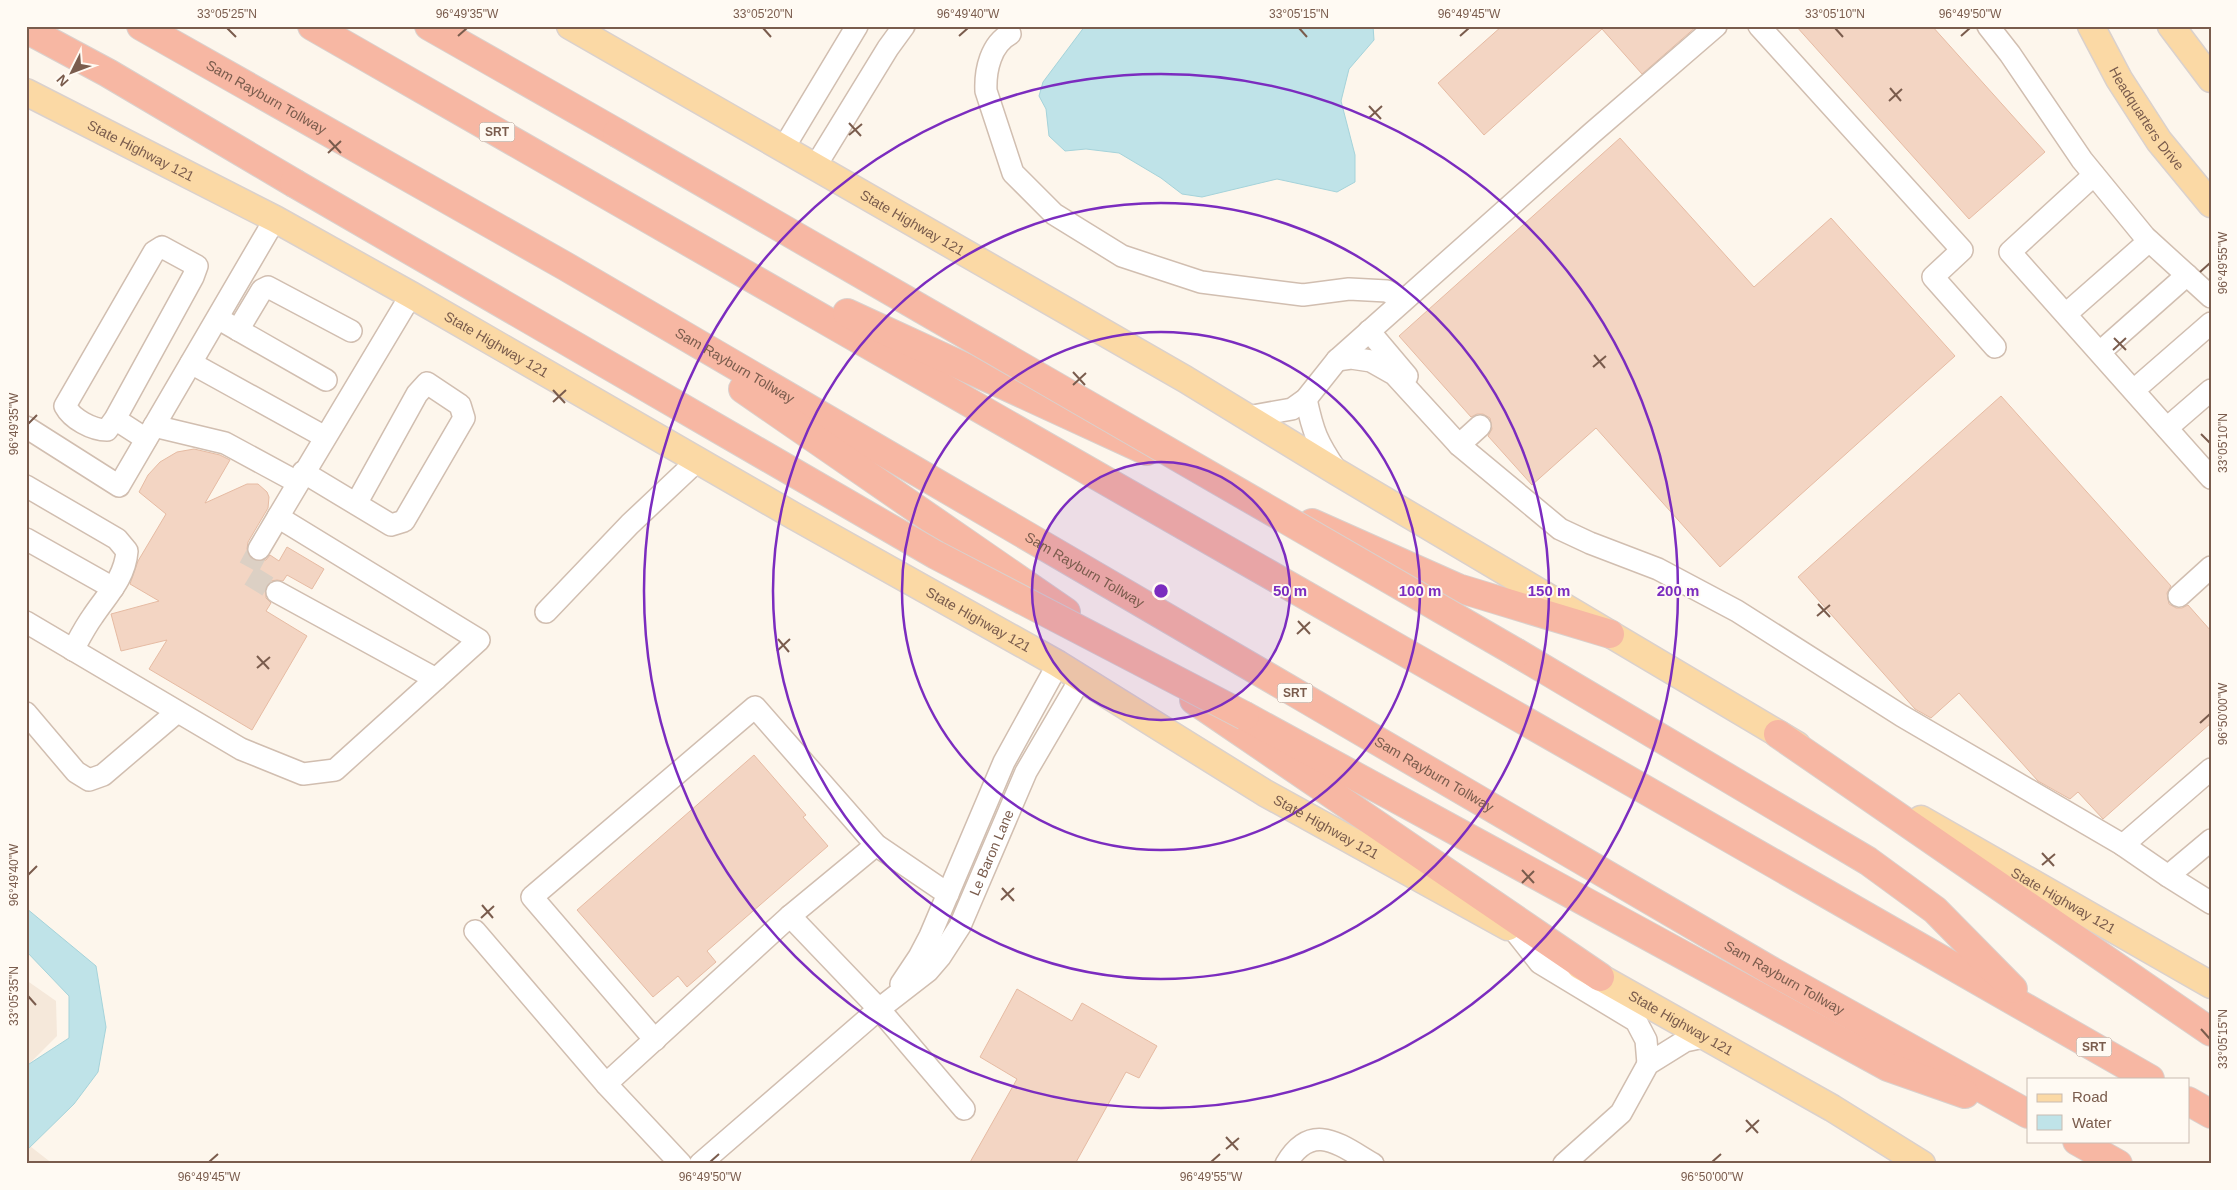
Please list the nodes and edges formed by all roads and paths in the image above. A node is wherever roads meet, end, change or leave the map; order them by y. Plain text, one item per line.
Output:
1 (47, 26) edge
2 (141, 26) edge
3 (312, 26) edge
4 (570, 26) edge
5 (857, 26) edge
6 (904, 26) edge
7 (1716, 26) edge
8 (1759, 26) edge
9 (1988, 26) edge
10 (2091, 26) edge
11 (2171, 26) edge
12 (432, 28) edge
13 (26, 29) edge
14 (1011, 30) edge
15 (108, 73) junction
16 (2211, 80) edge
17 (26, 92) edge
18 (783, 149) junction
19 (815, 167) junction
20 (2094, 175) junction
21 (2211, 204) edge
22 (275, 219) junction
23 (682, 238) junction
24 (2149, 241) junction
25 (565, 266) junction
26 (2187, 275) junction
27 (411, 295) junction
28 (2211, 297) edge
29 (1403, 300) junction
30 (2066, 314) junction
31 (217, 318) junction
32 (2211, 322) edge
33 (238, 330) junction
34 (351, 331) dead end
35 (1369, 331) junction
36 (1995, 348) dead end
37 (2100, 352) junction
38 (1337, 360) junction
39 (190, 363) junction
40 (326, 380) dead end
41 (2134, 390) junction
42 (2211, 390) edge
43 (1306, 399) junction
44 (1427, 411) junction
45 (1247, 417) junction
46 (114, 419) junction
47 (26, 426) edge
48 (1480, 426) dead end
49 (2167, 428) junction
50 (150, 433) junction
51 (325, 437) junction
52 (1459, 445) junction
53 (698, 460) junction
54 (1337, 472) junction
55 (300, 477) junction
56 (2211, 478) edge
57 (26, 486) edge
58 (356, 504) junction
59 (278, 517) junction
60 (26, 539) edge
61 (259, 549) tunnel mouth
62 (2211, 567) edge
63 (114, 588) junction
64 (277, 592) tunnel mouth
65 (2180, 596) dead end
66 (546, 612) dead end
67 (26, 622) edge
68 (1610, 634) junction
69 (73, 650) junction
70 (1058, 664) junction
71 (1081, 678) junction
72 (436, 679) junction
73 (177, 712) junction
74 (26, 713) edge
75 (1778, 734) junction
76 (2211, 769) edge
77 (2211, 840) edge
78 (876, 845) junction
79 (2123, 845) junction
80 (2168, 876) junction
81 (948, 894) junction
82 (2211, 902) edge
83 (790, 916) junction
84 (1514, 930) junction
85 (475, 931) dead end
86 (1600, 977) junction
87 (2211, 985) edge
88 (879, 1009) junction
89 (2038, 1014) junction
90 (2211, 1032) edge
91 (1704, 1037) junction
92 (655, 1040) junction
93 (1648, 1064) junction
94 (2148, 1078) edge
95 (606, 1084) junction
96 (2190, 1102) edge
97 (964, 1109) dead end
98 (2027, 1114) edge
99 (2211, 1114) edge
100 (2027, 1115) edge
101 (2079, 1142) edge
102 (681, 1164) edge
103 (700, 1164) edge
104 (1286, 1164) edge
105 (1373, 1164) edge
106 (1564, 1164) edge
107 (1922, 1164) edge
108 (2118, 1164) edge

1 - 15 highway
2 - 25 highway, Sam Rayburn Tollway / SRT
3 - 23 highway, SRT
4 - 18 main road, State Highway 121
5 - 18 street
6 - 19 street
7 - 29 street
8 - 36 street
9 - 20 street
10 - 21 main road, Headquarters Drive
11 - 16 main road
12 - 89 highway, bridge
13 - 15 highway
14 - 29 street
15 - 100 highway, bridge
17 - 22 main road, State Highway 121
18 - 19 main road, State Highway 121
19 - 45 main road, State Highway 121
20 - 24 street
20 - 30 street
22 - 27 main road, State Highway 121
22 - 31 street
23 - 68 highway
23 - 89 highway, SRT
24 - 26 street
24 - 30 street
25 - 86 highway
25 - 98 highway, Sam Rayburn Tollway / SRT
26 - 28 street
26 - 37 street
27 - 51 street
27 - 53 main road, State Highway 121
29 - 35 street
30 - 37 street
31 - 33 street
31 - 39 street
32 - 41 street
33 - 34 street
33 - 40 street
35 - 38 street
35 - 44 street
37 - 41 street
38 - 43 street
38 - 44 street
39 - 50 street
39 - 51 street
41 - 49 street
42 - 49 street
43 - 45 street
43 - 54 street
44 - 52 street
45 - 54 main road, State Highway 121
46 - 46 street
46 - 50 street
47 - 50 street
48 - 52 street
49 - 56 street
50 - 55 street
51 - 55 street
52 - 79 street
53 - 66 street
53 - 70 main road, State Highway 121
54 - 68 main road, State Highway 121
55 - 58 street
55 - 59 street
57 - 63 street
58 - 58 street
59 - 61 street
59 - 72 street
60 - 63 street
62 - 65 street
63 - 69 street
64 - 72 street
67 - 69 street
68 - 75 main road, State Highway 121
69 - 73 street
70 - 71 main road, State Highway 121
70 - 81 street, Le Baron Lane
71 - 84 main road, State Highway 121
71 - 88 street, Le Baron Lane
72 - 73 street
73 - 74 street
75 - 87 main road, State Highway 121
75 - 90 highway
76 - 79 street
77 - 80 street
78 - 81 street
78 - 83 street
78 - 92 street
79 - 80 street
80 - 82 street
81 - 88 street, Le Baron Lane
83 - 88 street
83 - 92 street
84 - 86 main road, State Highway 121
84 - 93 street
85 - 95 street
86 - 91 main road, State Highway 121
88 - 97 street
88 - 103 street, Le Baron Lane
89 - 94 highway, SRT
91 - 93 street
91 - 107 main road, State Highway 121
92 - 95 street
93 - 106 street
95 - 102 street
96 - 99 highway
101 - 108 highway
104 - 105 street

